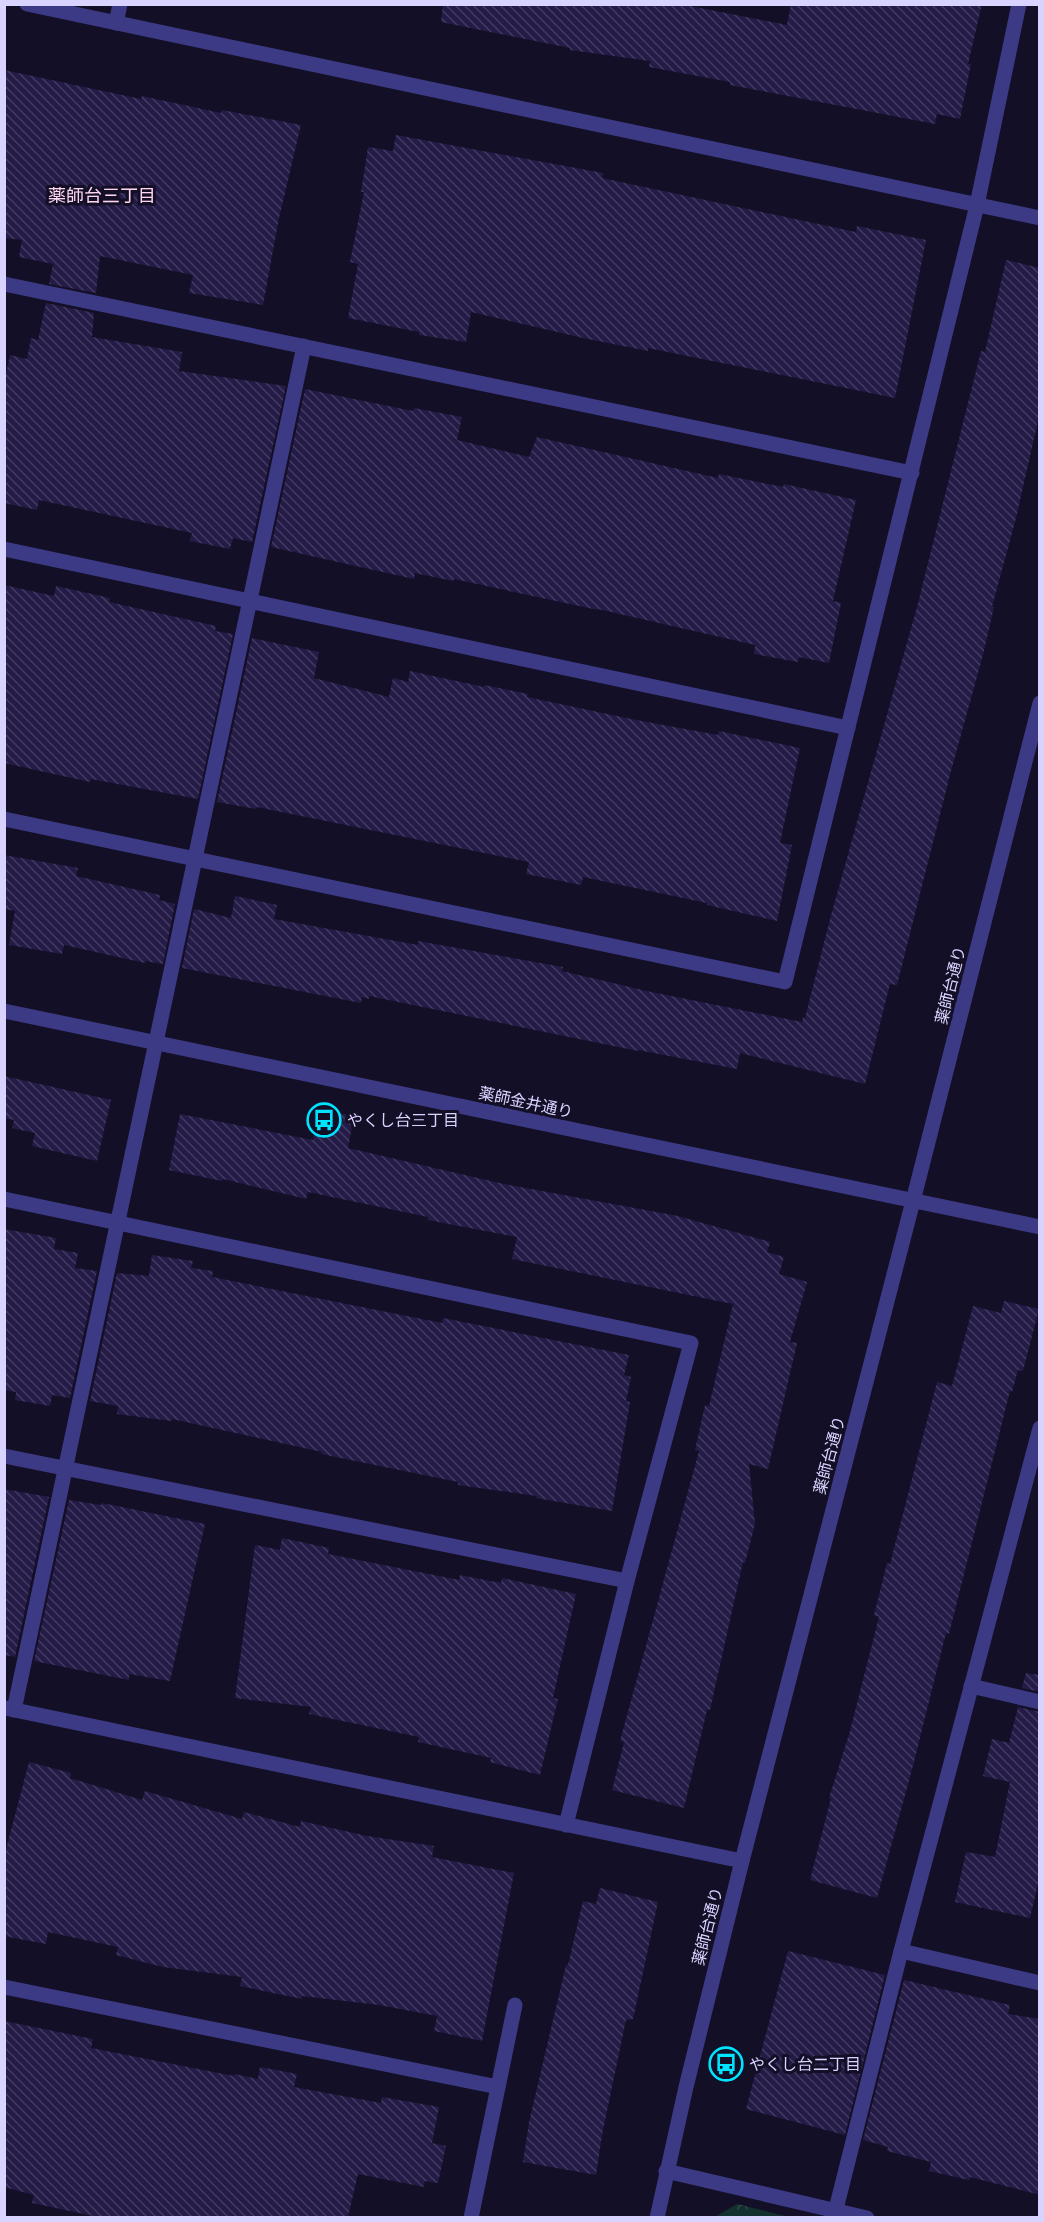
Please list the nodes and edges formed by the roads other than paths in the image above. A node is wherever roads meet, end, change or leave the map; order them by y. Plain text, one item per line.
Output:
1 (27, 4) edge
2 (120, 4) edge
3 (1019, 4) edge
4 (116, 23) junction
5 (977, 205) junction
6 (1040, 218) edge
7 (4, 284) edge
8 (304, 346) junction
9 (912, 473) junction
10 (4, 549) edge
11 (249, 601) junction
12 (1040, 703) edge
13 (848, 728) junction
14 (4, 819) edge
15 (195, 859) junction
16 (4, 1011) edge
17 (156, 1042) junction
18 (4, 1199) edge
19 (913, 1201) junction
20 (117, 1223) junction
21 (1040, 1227) edge
22 (1040, 1428) edge
23 (4, 1456) edge
24 (65, 1469) junction
25 (627, 1581) junction
26 (971, 1686) junction
27 (1040, 1702) edge
28 (9, 1709) edge
29 (566, 1825) junction
30 (742, 1861) junction
31 (901, 1951) junction
32 (1040, 1983) edge
33 (4, 1987) edge
34 (515, 2006) dead end
35 (498, 2087) junction
36 (666, 2171) junction
37 (836, 2209) junction
38 (471, 2217) edge
39 (657, 2217) edge
40 (867, 2217) edge

1 - 4 street
2 - 4 street
3 - 5 street
4 - 5 street
5 - 6 street
5 - 9 street
7 - 8 street
8 - 9 street
8 - 11 street
9 - 13 street
10 - 11 street
11 - 13 street
11 - 15 street
12 - 19 street, 薬師台通り
13 - 15 street
14 - 15 street
15 - 17 street
16 - 17 street, 薬師金井通り
17 - 19 street, 薬師金井通り
17 - 20 street
18 - 20 street
19 - 21 street, 薬師金井通り
19 - 30 street, 薬師台通り
20 - 24 street
20 - 25 street
22 - 26 street
23 - 24 street
24 - 25 street
24 - 28 street
25 - 29 street
26 - 27 street
26 - 31 street
28 - 29 street
29 - 30 street
30 - 36 street, 薬師台通り
31 - 32 street
31 - 37 street
33 - 35 street
34 - 35 street
35 - 38 street
36 - 37 street
36 - 39 street, 薬師台通り
37 - 40 street

